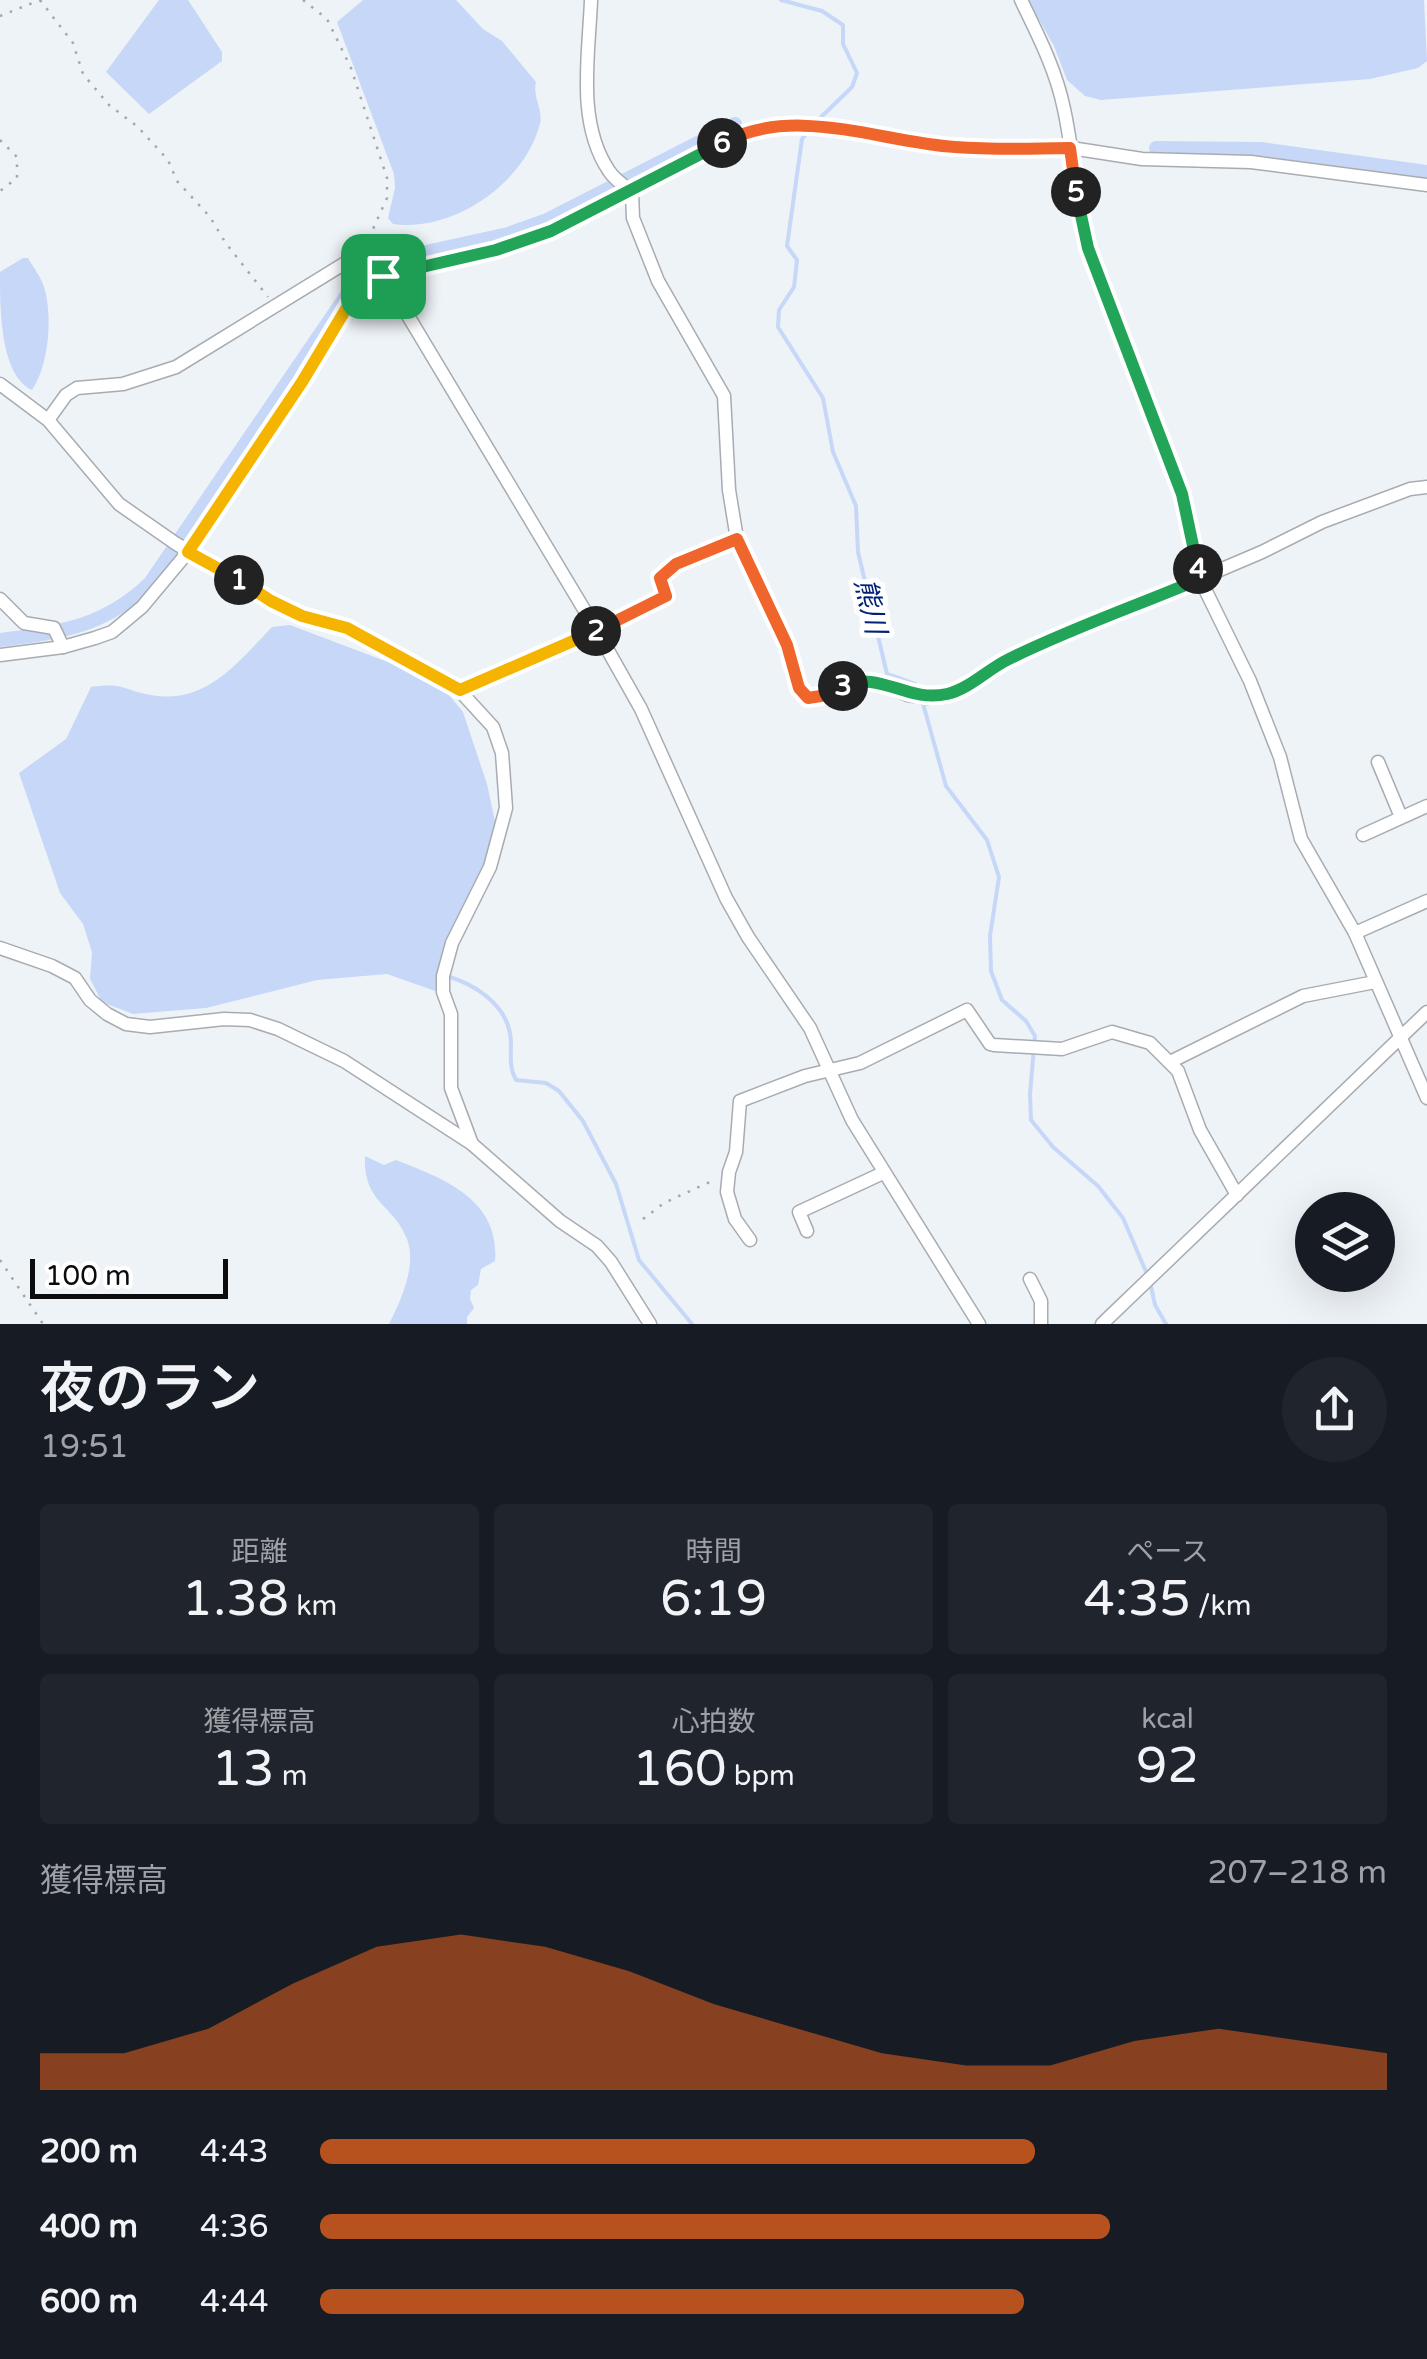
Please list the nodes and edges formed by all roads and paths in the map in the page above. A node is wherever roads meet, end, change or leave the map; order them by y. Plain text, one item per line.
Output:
1 (40, 0) edge
2 (303, 0) edge
3 (591, 0) edge
4 (1021, 0) edge
5 (0, 16) edge
6 (0, 140) edge
7 (1070, 148) junction
8 (1427, 186) edge
9 (0, 192) edge
10 (632, 192) junction
11 (368, 249) junction
12 (383, 276) junction
13 (274, 307) junction
14 (0, 384) edge
15 (48, 420) junction
16 (1427, 486) edge
17 (737, 539) junction
18 (182, 548) junction
19 (1200, 579) junction
20 (0, 599) edge
21 (596, 631) junction
22 (64, 646) junction
23 (0, 655) edge
24 (460, 690) junction
25 (1378, 762) dead end
26 (1427, 806) edge
27 (1402, 817) junction
28 (1363, 835) dead end
29 (1427, 900) edge
30 (1355, 933) junction
31 (0, 948) edge
32 (1375, 982) junction
33 (1427, 1012) edge
34 (1400, 1039) junction
35 (1170, 1062) junction
36 (829, 1070) junction
37 (1426, 1093) edge
38 (472, 1144) junction
39 (728, 1172) junction
40 (884, 1174) junction
41 (1237, 1195) junction
42 (643, 1219) dead end
43 (807, 1231) dead end
44 (750, 1240) dead end
45 (0, 1260) edge
46 (1030, 1279) dead end
47 (973, 1322) edge
48 (41, 1324) edge
49 (650, 1324) edge
50 (1041, 1324) edge
51 (1102, 1324) edge

1 - 5 path
1 - 13 path
2 - 11 path
3 - 10 street
4 - 7 street
6 - 9 path
7 - 8 street
7 - 10 street
7 - 19 street
10 - 12 street
10 - 17 street
11 - 12 street
11 - 13 street
12 - 18 street
12 - 21 street
13 - 15 street
14 - 15 street
15 - 18 street
16 - 19 street
17 - 19 street
17 - 21 path
18 - 22 street
18 - 24 street
19 - 30 street
20 - 22 street
21 - 24 path
21 - 36 street
22 - 23 street
24 - 38 street
25 - 27 street
26 - 27 street
27 - 28 street
29 - 30 street
30 - 32 street
31 - 38 street
32 - 34 street
32 - 35 street
33 - 34 street
34 - 37 street
34 - 41 street
35 - 36 street
35 - 41 street
36 - 39 street
36 - 40 street
38 - 49 street
39 - 42 path
39 - 44 street
40 - 43 street
40 - 47 street
41 - 51 street
45 - 48 path
46 - 50 street

